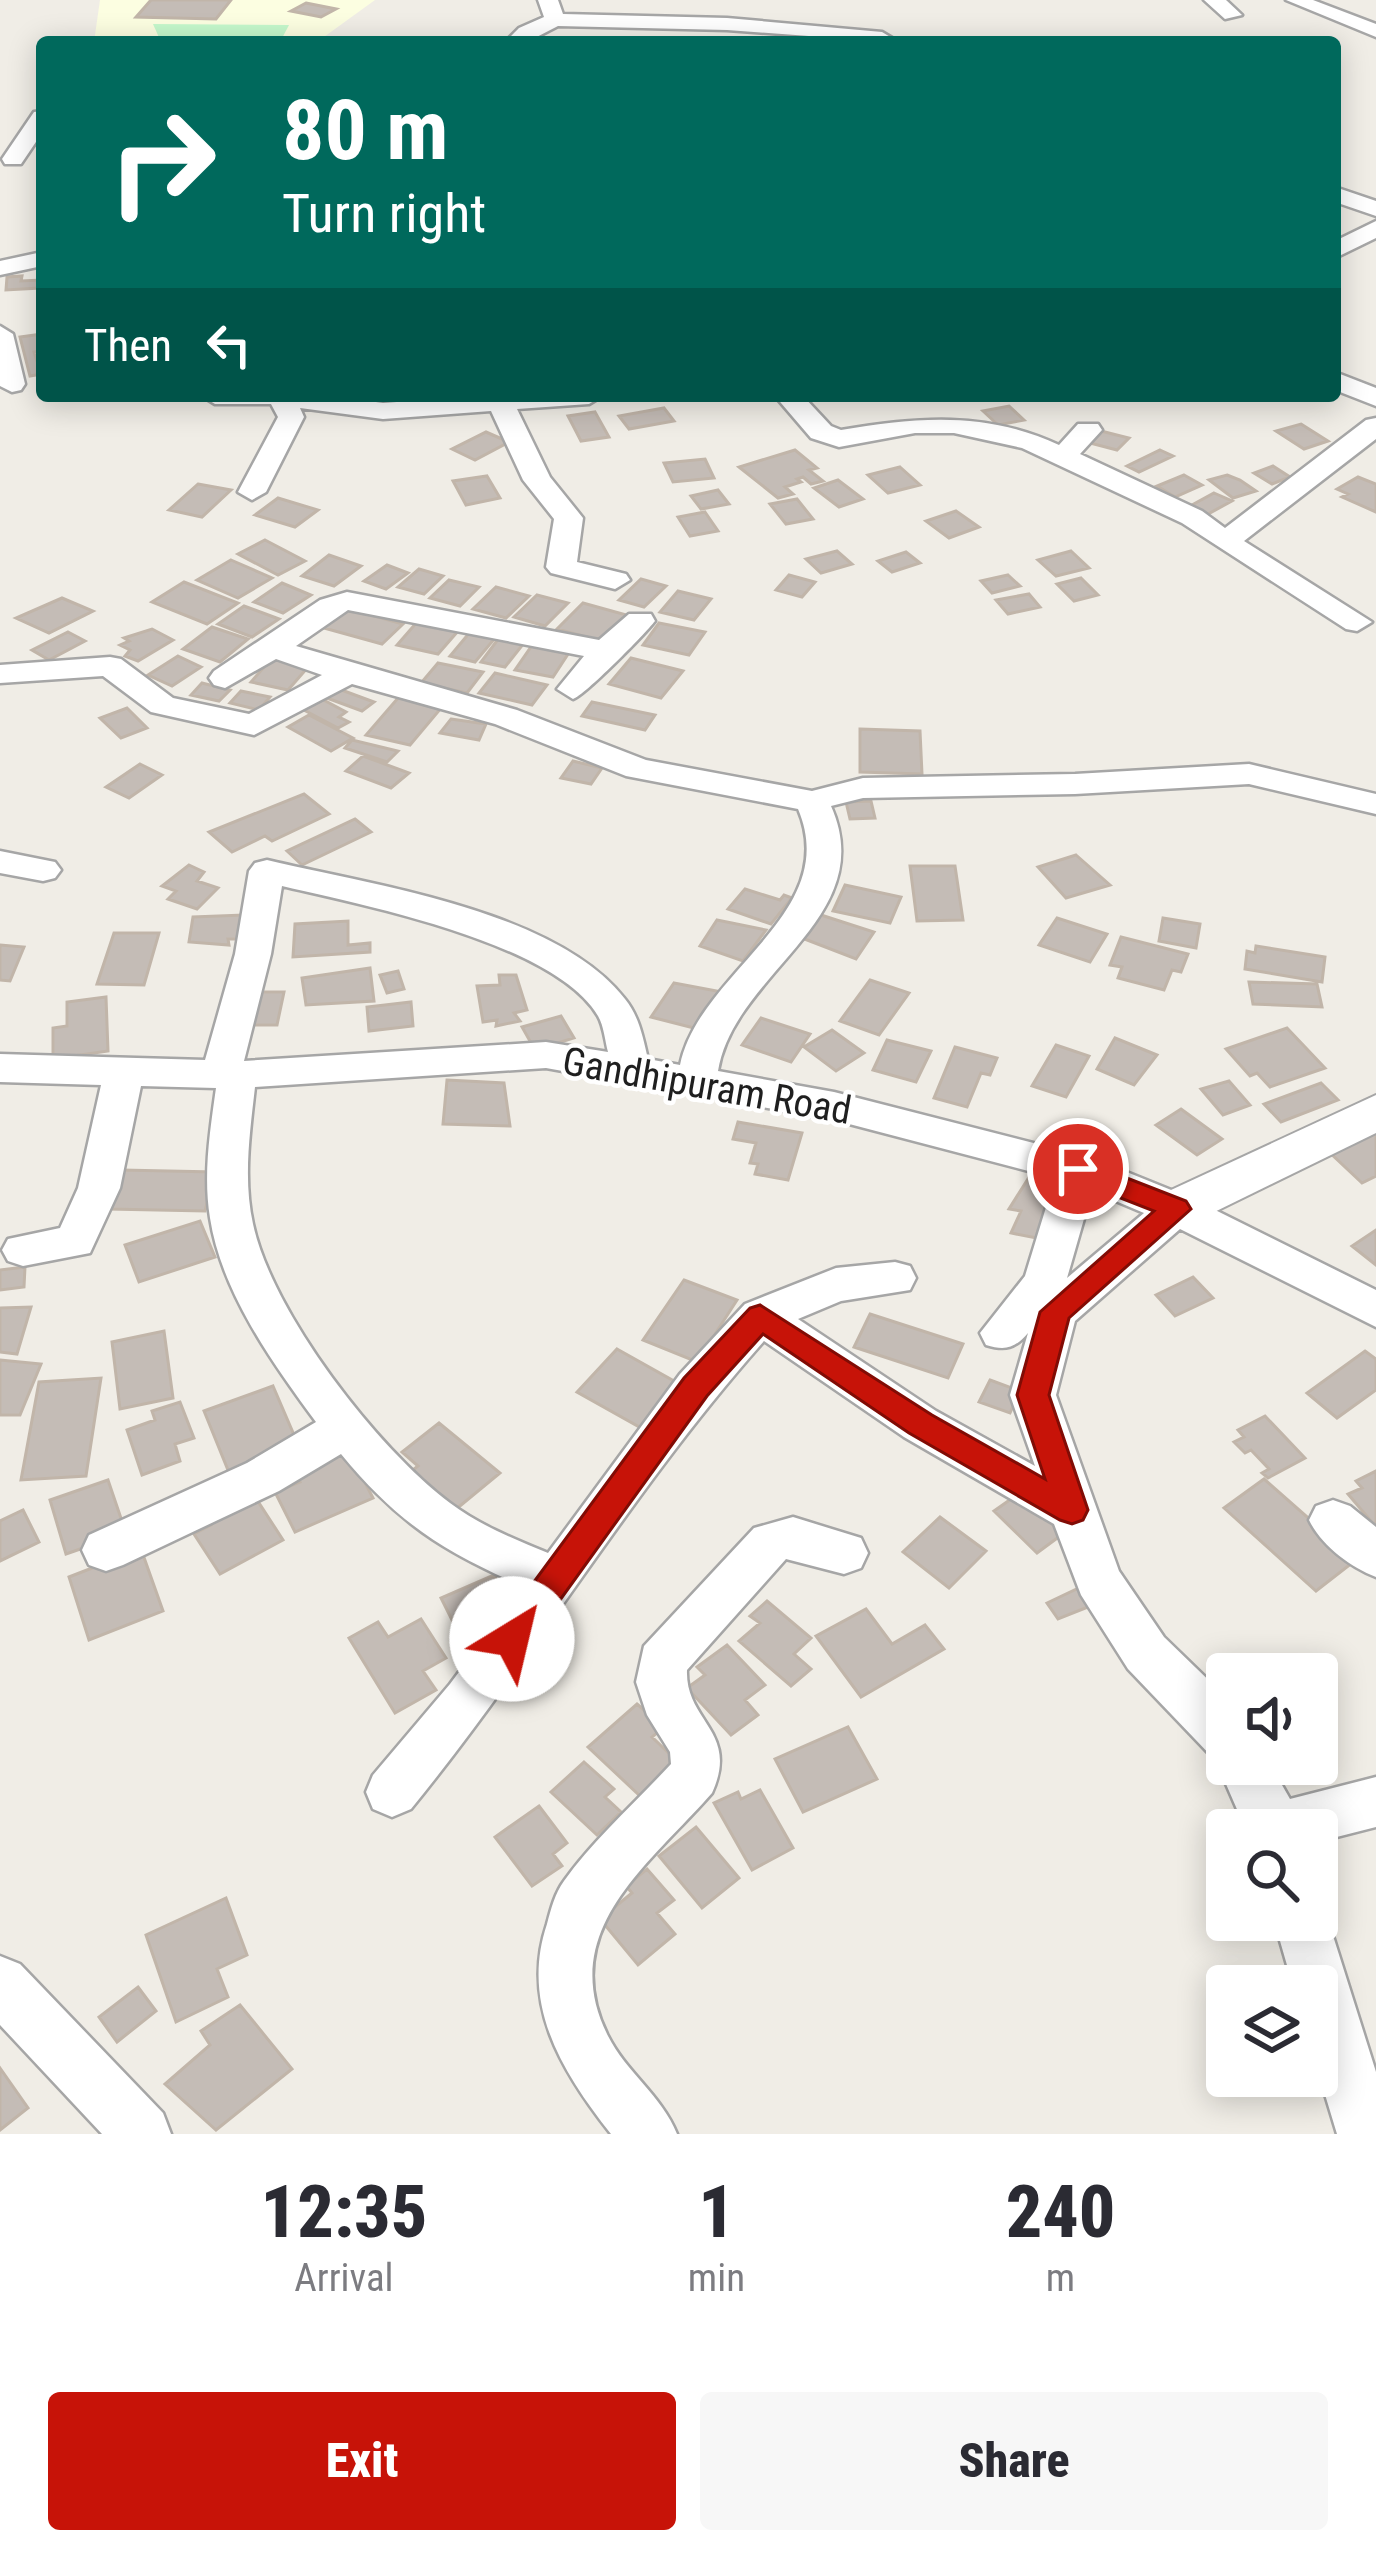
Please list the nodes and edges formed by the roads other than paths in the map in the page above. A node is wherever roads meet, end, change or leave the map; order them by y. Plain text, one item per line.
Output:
1 (1214, 0) edge
2 (1296, 0) edge
3 (552, 10) edge
4 (1232, 15) dead end
5 (1376, 31) edge
6 (522, 36) edge
7 (860, 36) edge
8 (36, 124) edge
9 (7, 159) edge
10 (1341, 196) edge
11 (1376, 209) edge
12 (1376, 227) edge
13 (1341, 247) edge
14 (36, 260) edge
15 (0, 268) edge
16 (0, 334) edge
17 (6, 383) edge
18 (1341, 383) edge
19 (36, 386) edge
20 (1376, 398) edge
21 (286, 402) edge
22 (319, 402) edge
23 (500, 402) joint
24 (793, 402) edge
25 (1374, 428) edge
26 (1088, 430) dead end
27 (1062, 457) junction
28 (252, 492) dead end
29 (1226, 542) junction
30 (615, 580) dead end
31 (640, 621) dead end
32 (1358, 622) dead end
33 (272, 648) junction
34 (605, 651) junction
35 (348, 673) junction
36 (0, 674) edge
37 (225, 678) dead end
38 (573, 689) dead end
39 (812, 801) junction
40 (1376, 804) edge
41 (0, 862) edge
42 (43, 870) dead end
43 (0, 1068) edge
44 (632, 1070) junction
45 (124, 1071) junction
46 (229, 1075) junction
47 (697, 1082) junction
48 (1376, 1112) edge
49 (1078, 1169) junction
50 (1176, 1209) junction
51 (23, 1250) dead end
52 (895, 1278) dead end
53 (1376, 1310) edge
54 (760, 1316) junction
55 (1002, 1333) dead end
56 (349, 1426) junction
57 (1072, 1510) junction
58 (1333, 1520) dead end
59 (106, 1550) dead end
60 (844, 1553) dead end
61 (1376, 1556) edge
62 (556, 1578) junction
63 (1206, 1711) edge
64 (392, 1792) dead end
65 (1376, 1802) edge
66 (1338, 1812) edge
67 (1307, 1941) edge
68 (0, 1984) edge
69 (142, 2134) edge
70 (648, 2134) edge
71 (1366, 2134) edge

1 - 4 street
2 - 5 street
3 - 6 street
3 - 7 street
8 - 9 street
10 - 11 street
12 - 13 street
14 - 15 street
16 - 17 street
17 - 19 street
18 - 20 street
21 - 28 street
22 - 23 street
23 - 30 street
24 - 27 street
25 - 29 street
26 - 27 street
27 - 29 street
29 - 32 street
31 - 34 street
33 - 34 street
33 - 35 street
33 - 37 street
34 - 38 street
35 - 36 street
35 - 39 street
39 - 40 street
39 - 47 street
41 - 42 street
43 - 45 street, Gandhipuram Road
44 - 46 street, Gandhipuram Road
44 - 46 street
44 - 47 street, Gandhipuram Road
45 - 46 street, Gandhipuram Road
45 - 51 street
46 - 56 street
47 - 49 street, Gandhipuram Road
48 - 50 street
49 - 50 street, Gandhipuram Road
49 - 55 street
50 - 53 street, Gandhipuram Road
50 - 57 street
52 - 54 street
54 - 57 street
54 - 62 street
56 - 59 street
56 - 62 street
57 - 63 street
58 - 61 street
60 - 70 street
62 - 64 street
65 - 66 street
67 - 71 street
68 - 69 street

